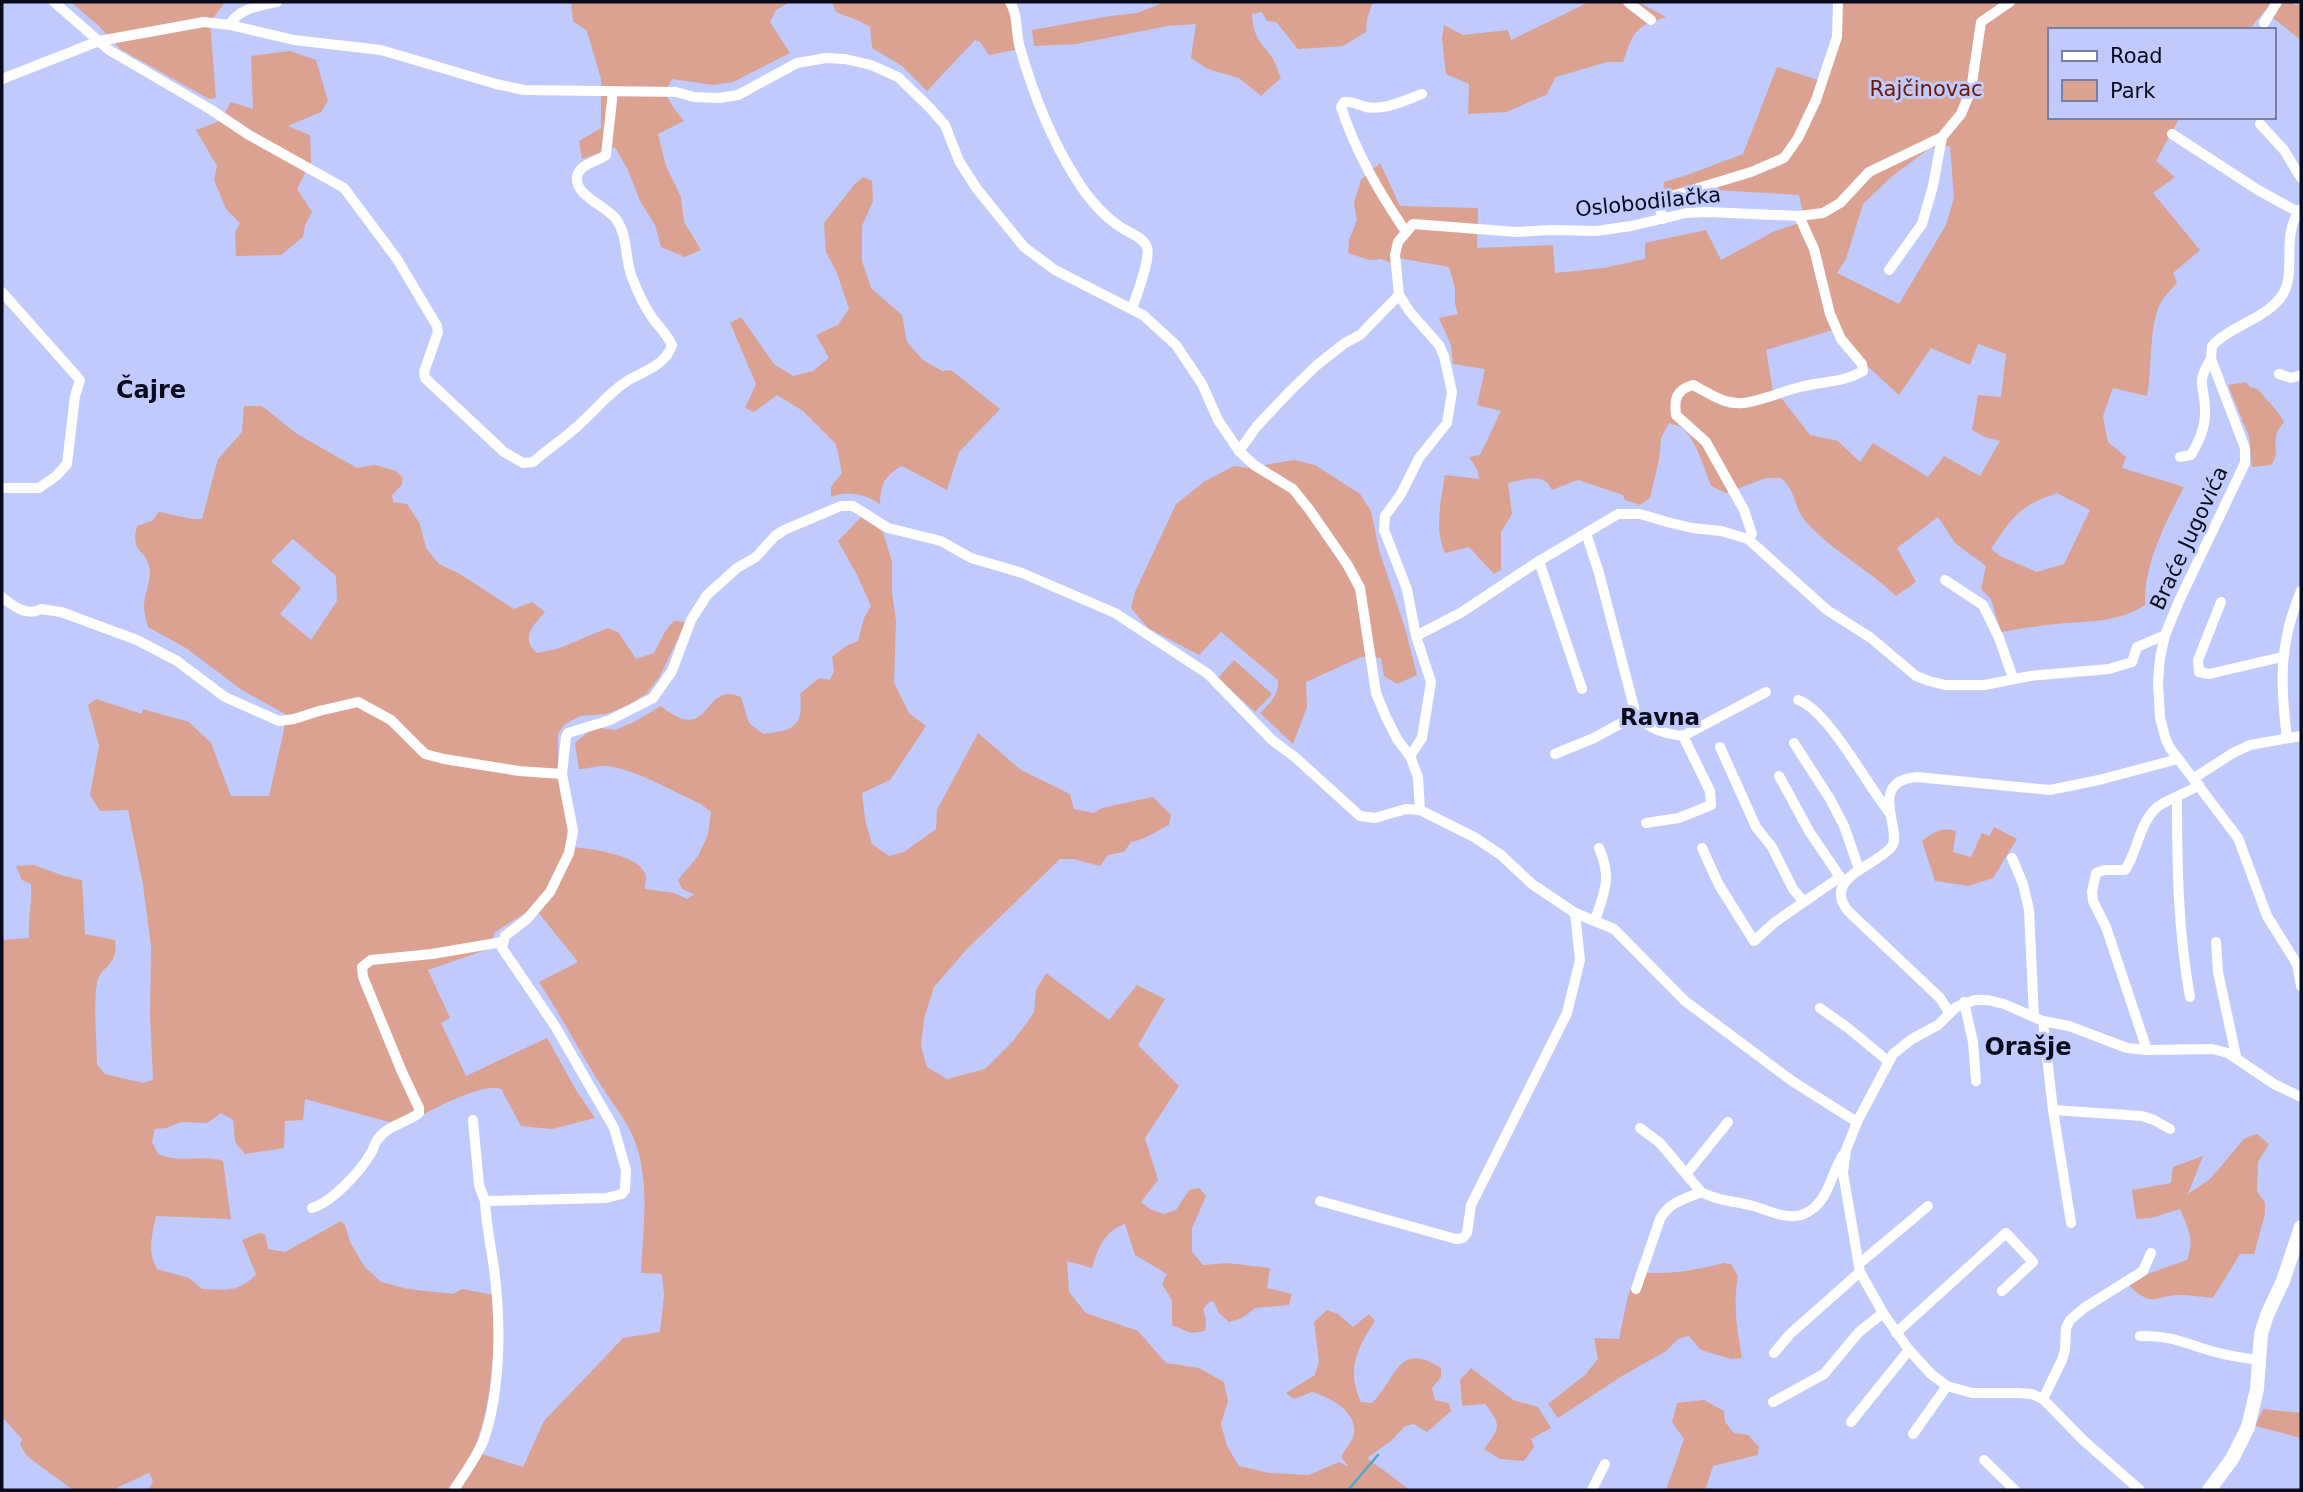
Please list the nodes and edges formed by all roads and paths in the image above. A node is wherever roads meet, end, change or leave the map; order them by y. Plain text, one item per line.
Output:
1 (54, 2) edge
2 (277, 2) edge
3 (1010, 2) edge
4 (1628, 2) edge
5 (1838, 2) edge
6 (2010, 2) edge
7 (2277, 2) edge
8 (1651, 20) dead end
9 (2264, 23) dead end
10 (230, 25) junction
11 (99, 41) junction
12 (2, 79) edge
13 (613, 91) junction
14 (1422, 94) dead end
15 (2260, 124) dead end
16 (2172, 134) dead end
17 (1942, 137) junction
18 (2301, 178) edge
19 (2300, 210) edge
20 (1799, 216) junction
21 (1663, 219) junction
22 (1406, 232) junction
23 (1889, 270) dead end
24 (2, 292) edge
25 (1399, 295) junction
26 (1132, 309) junction
27 (2211, 359) junction
28 (2279, 374) dead end
29 (2301, 375) edge
30 (1239, 451) junction
31 (2180, 457) dead end
32 (2, 488) edge
33 (1586, 533) junction
34 (1748, 539) junction
35 (1539, 561) junction
36 (1945, 580) dead end
37 (2301, 591) edge
38 (2, 597) edge
39 (2221, 601) dead end
40 (2165, 635) junction
41 (1416, 636) junction
42 (2282, 657) junction
43 (2013, 678) junction
44 (1582, 690) dead end
45 (1766, 692) dead end
46 (1798, 700) dead end
47 (1636, 715) junction
48 (1683, 736) junction
49 (2301, 736) edge
50 (2287, 738) junction
51 (1794, 743) dead end
52 (1720, 747) dead end
53 (1555, 754) dead end
54 (1410, 756) junction
55 (2178, 758) junction
56 (562, 774) junction
57 (1779, 776) dead end
58 (2196, 781) junction
59 (2177, 798) junction
60 (1420, 810) junction
61 (1889, 812) junction
62 (1646, 823) dead end
63 (1599, 848) dead end
64 (1702, 848) dead end
65 (2012, 858) dead end
66 (1859, 869) junction
67 (1842, 879) junction
68 (1804, 902) junction
69 (1575, 913) junction
70 (1595, 920) junction
71 (502, 942) junction
72 (2216, 942) dead end
73 (2301, 986) edge
74 (2190, 997) dead end
75 (1964, 1002) junction
76 (1820, 1008) dead end
77 (1949, 1012) junction
78 (2039, 1019) junction
79 (2147, 1050) junction
80 (2236, 1056) junction
81 (1888, 1061) junction
82 (1976, 1081) dead end
83 (2301, 1097) edge
84 (2053, 1110) junction
85 (473, 1120) dead end
86 (1728, 1122) dead end
87 (1857, 1122) junction
88 (1640, 1128) dead end
89 (2170, 1129) dead end
90 (1846, 1150) junction
91 (1686, 1174) junction
92 (1701, 1192) junction
93 (485, 1201) junction
94 (1320, 1201) dead end
95 (1928, 1206) dead end
96 (312, 1208) dead end
97 (2071, 1223) dead end
98 (2301, 1227) edge
99 (2151, 1253) dead end
100 (1859, 1268) junction
101 (1636, 1289) dead end
102 (2002, 1291) dead end
103 (1883, 1313) junction
104 (1896, 1333) junction
105 (2140, 1336) dead end
106 (1909, 1350) junction
107 (1774, 1353) dead end
108 (2258, 1360) junction
109 (1947, 1386) junction
110 (2043, 1399) junction
111 (1773, 1402) dead end
112 (1851, 1422) dead end
113 (1913, 1434) dead end
114 (1984, 1460) dead end
115 (1605, 1464) dead end
116 (454, 1490) edge
117 (1592, 1490) edge
118 (2015, 1490) edge
119 (2140, 1490) edge
120 (2209, 1490) edge

1 - 11 street
2 - 10 street
3 - 26 street
4 - 8 street
5 - 21 street
6 - 17 street, Oslobodilačka
7 - 9 street
10 - 11 street
10 - 13 street
11 - 12 street
11 - 13 street
13 - 26 street
14 - 22 street
15 - 18 street
16 - 19 street
17 - 20 street, Oslobodilačka
17 - 23 street
19 - 27 street
20 - 21 street, Oslobodilačka
20 - 34 street
21 - 22 street, Oslobodilačka
22 - 25 street
24 - 32 street
25 - 30 street
25 - 41 street
26 - 30 street
27 - 31 street
27 - 40 street, Braće Jugovića
28 - 29 street
30 - 54 street
33 - 34 street
33 - 35 street
33 - 47 street
34 - 43 street
35 - 41 street
35 - 44 street
36 - 43 street
37 - 42 street
38 - 56 street
39 - 42 street
40 - 43 street
40 - 55 street, Braće Jugovića
41 - 54 street
42 - 50 street
45 - 48 street
46 - 61 street
47 - 48 street
47 - 53 street
48 - 62 street
49 - 50 street
50 - 58 street
51 - 66 street
52 - 68 street
54 - 60 street
55 - 58 street, Braće Jugovića
55 - 61 street
56 - 60 street
56 - 71 street
57 - 67 street
58 - 59 street
58 - 73 street, Braće Jugovića
59 - 74 street
59 - 79 street
60 - 69 street
61 - 66 street
63 - 70 street
64 - 68 street
65 - 78 street
66 - 67 street
67 - 68 street
67 - 77 street
69 - 70 street
69 - 94 street
70 - 87 street
71 - 93 street
71 - 96 street
72 - 80 street
75 - 77 street
75 - 78 street
75 - 82 street
76 - 81 street
77 - 81 street
78 - 79 street
78 - 84 street
79 - 80 street
80 - 83 street
81 - 87 street
84 - 89 street
84 - 97 street
85 - 93 street
86 - 91 street
87 - 90 street
88 - 91 street
90 - 92 street
90 - 100 street
91 - 92 street
92 - 101 street
93 - 116 street
95 - 100 street
98 - 108 street
99 - 110 street
100 - 103 street
100 - 107 street
102 - 104 street
103 - 104 street
103 - 111 street
104 - 106 street
105 - 108 street
106 - 109 street
106 - 112 street
108 - 120 street
109 - 110 street
109 - 113 street
110 - 119 street
114 - 118 street
115 - 117 street

